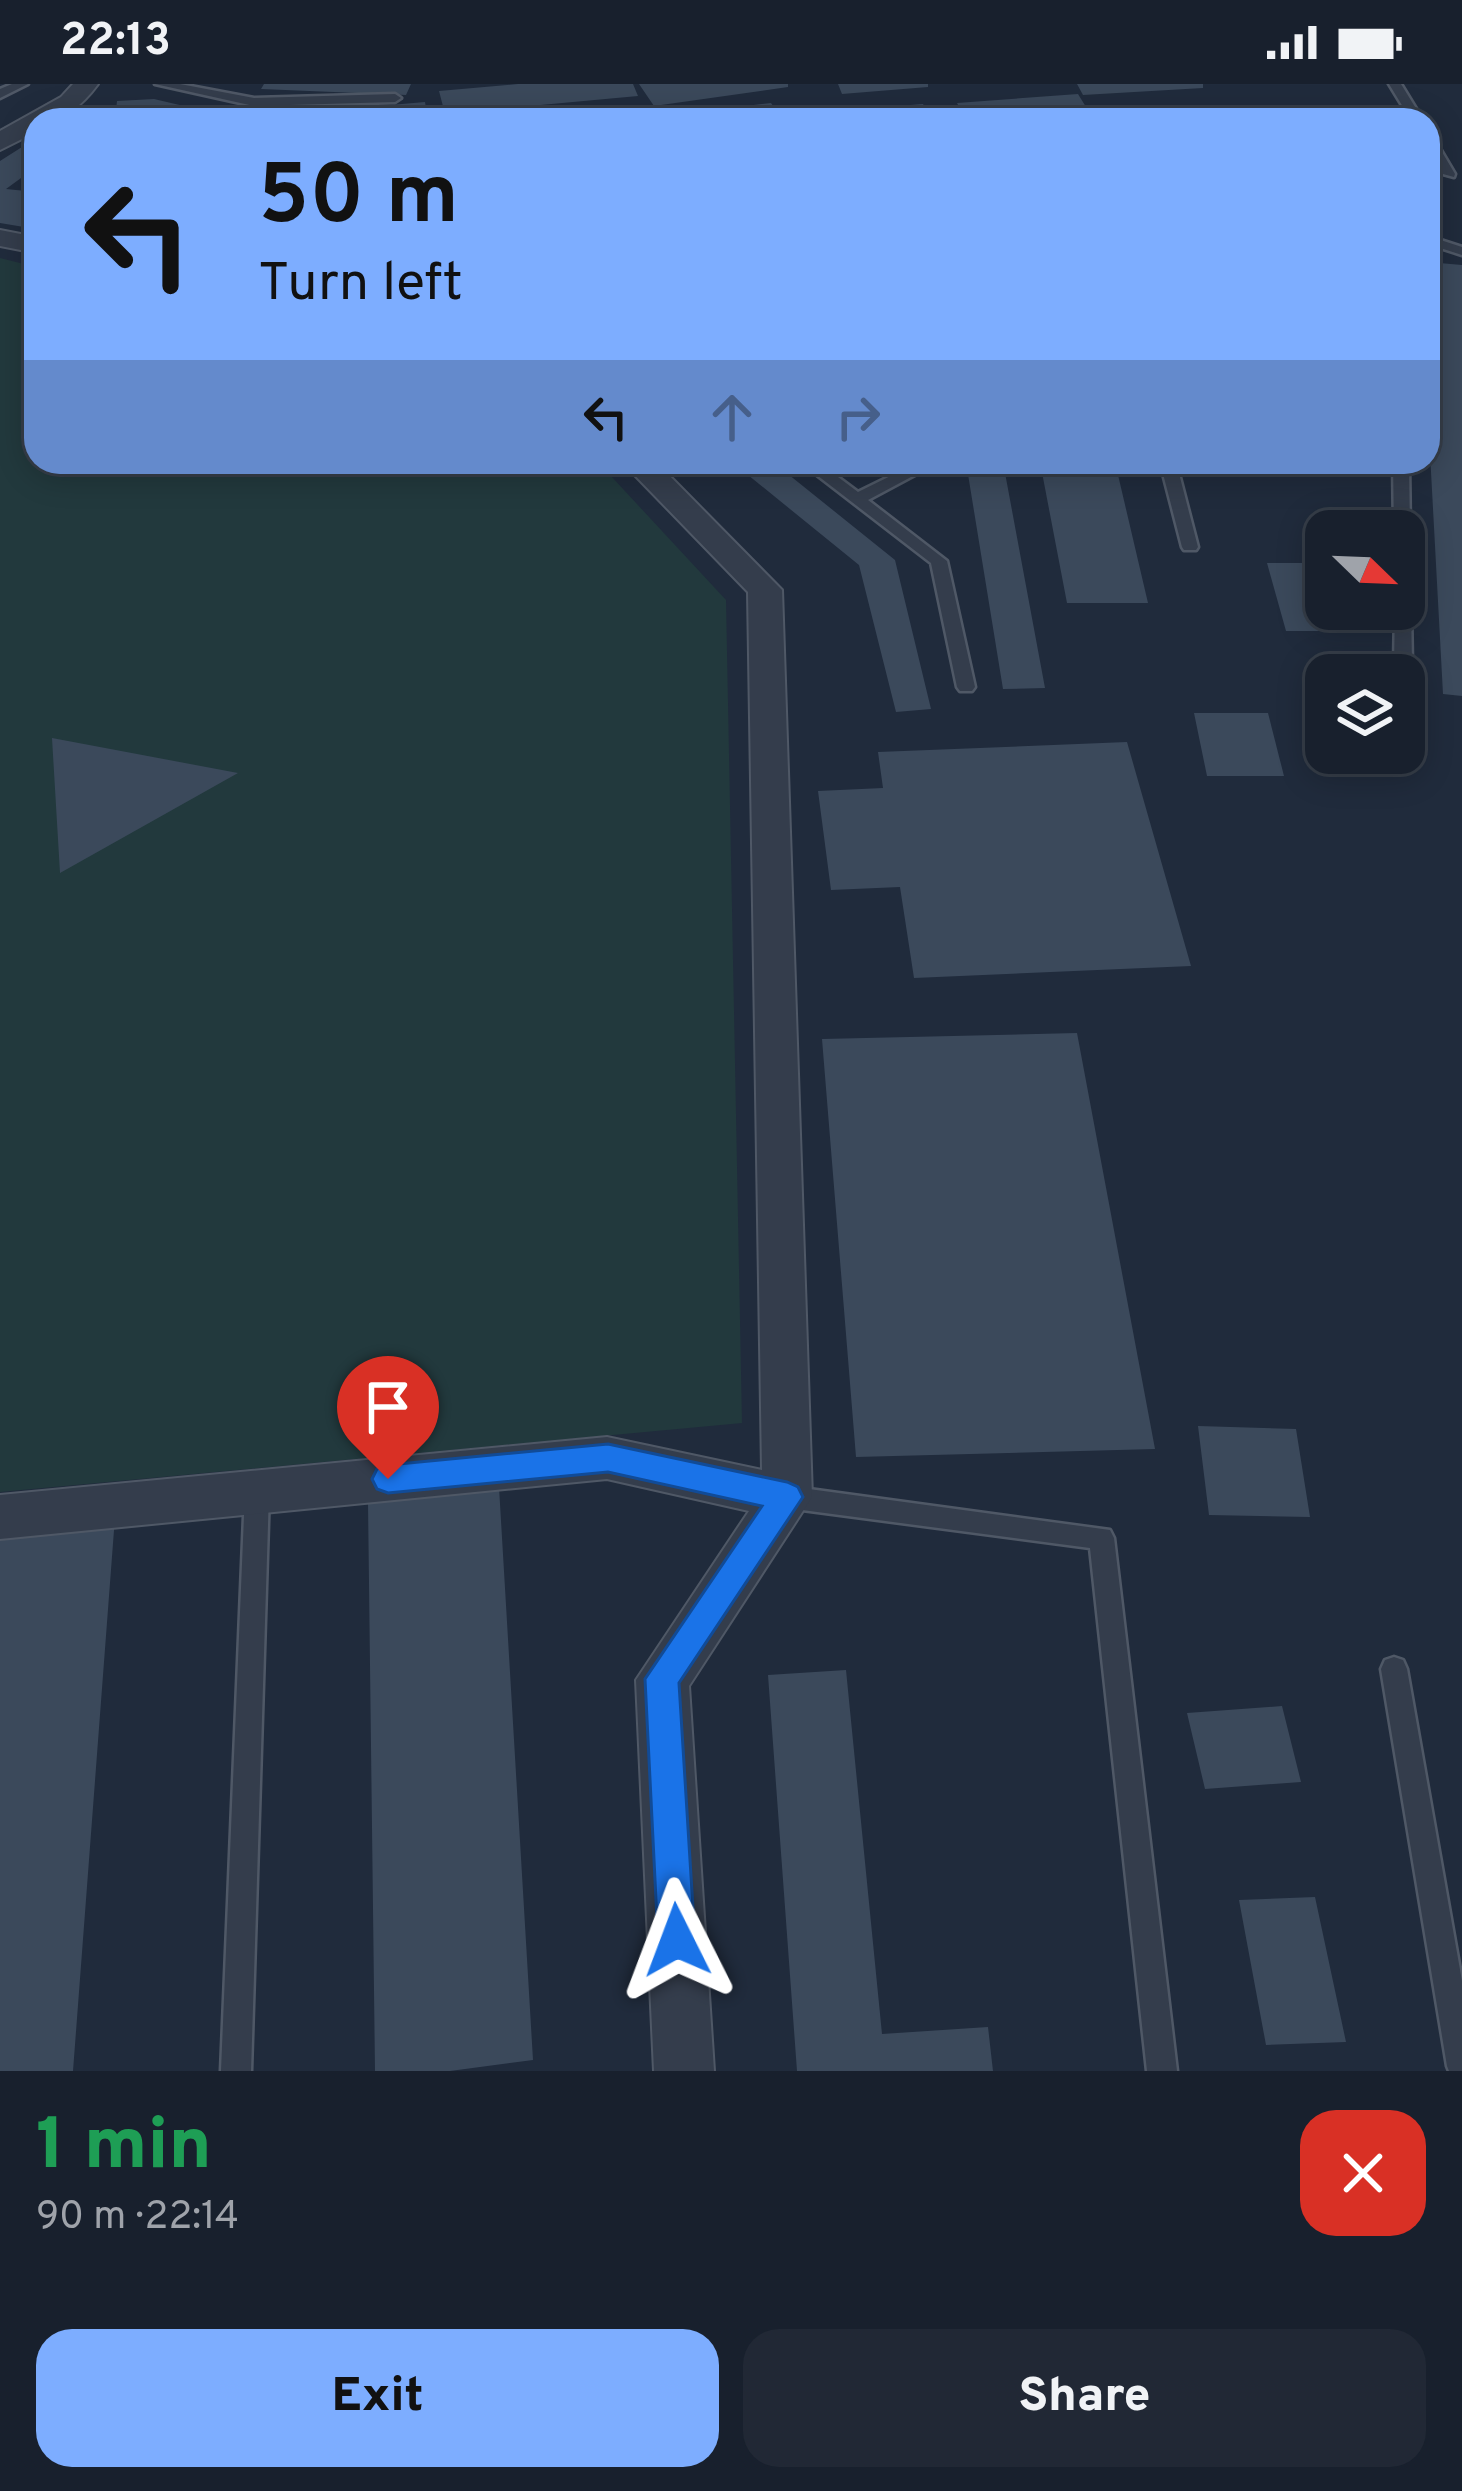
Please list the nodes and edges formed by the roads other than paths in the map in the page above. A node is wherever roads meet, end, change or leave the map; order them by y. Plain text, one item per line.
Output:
1 (22, 84) edge
2 (86, 84) edge
3 (161, 84) edge
4 (0, 94) edge
5 (395, 98) dead end
6 (60, 108) edge
7 (650, 474) edge
8 (824, 474) edge
9 (907, 474) edge
10 (1171, 474) edge
11 (1401, 474) edge
12 (857, 499) junction
13 (1402, 510) edge
14 (1190, 547) dead end
15 (966, 687) dead end
16 (257, 1492) junction
17 (787, 1497) junction
18 (0, 1517) edge
19 (1394, 1669) dead end
20 (1462, 2066) edge
21 (236, 2071) edge
22 (684, 2071) edge
23 (1162, 2071) edge

1 - 4 lane
2 - 6 street
3 - 5 lane
7 - 17 street
8 - 12 lane
9 - 12 lane
10 - 14 lane
11 - 13 lane
12 - 15 lane
16 - 17 street
16 - 18 street
16 - 21 lane
17 - 22 street
17 - 23 lane
19 - 20 lane

